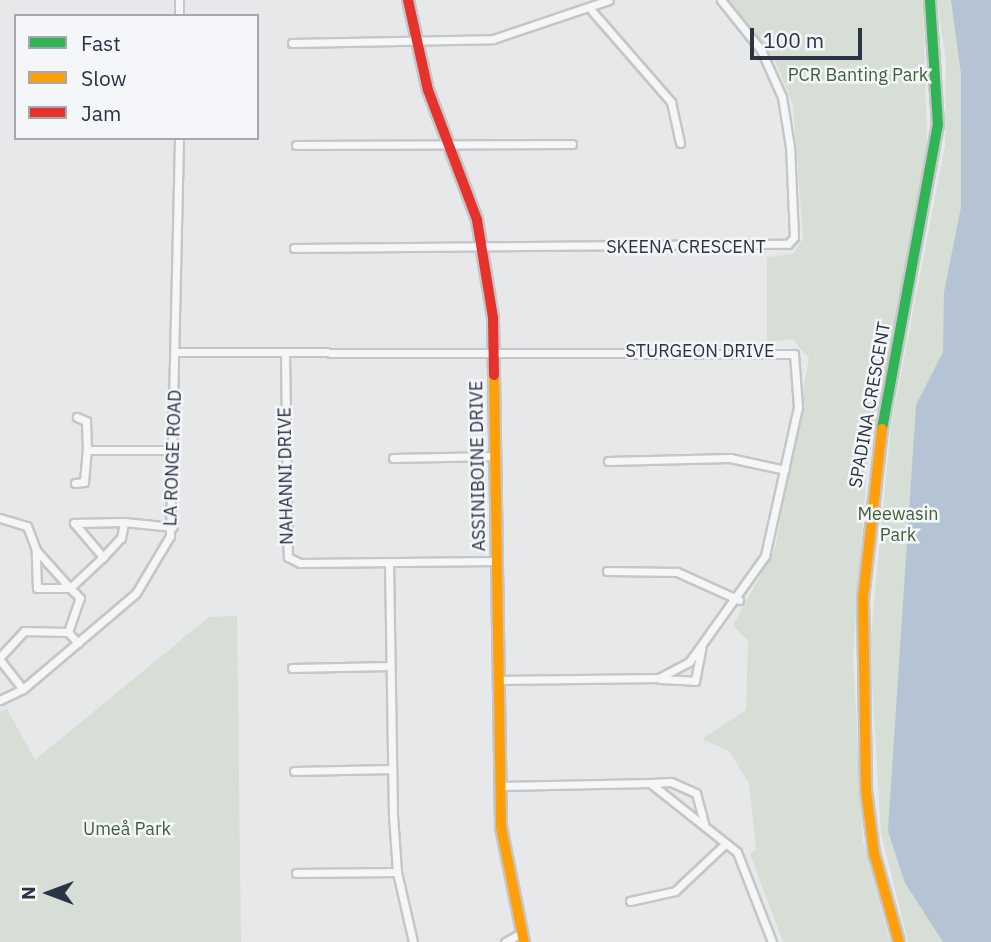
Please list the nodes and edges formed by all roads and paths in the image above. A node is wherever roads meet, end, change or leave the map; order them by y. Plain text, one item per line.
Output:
1 (408, 0) edge
2 (610, 0) edge
3 (721, 0) edge
4 (930, 0) edge
5 (592, 11) junction
6 (415, 42) junction
7 (292, 43) dead end
8 (179, 140) edge
9 (680, 143) dead end
10 (572, 144) dead end
11 (296, 145) dead end
12 (449, 145) junction
13 (294, 248) dead end
14 (485, 248) junction
15 (494, 351) junction
16 (176, 352) junction
17 (285, 352) junction
18 (77, 417) dead end
19 (87, 450) junction
20 (175, 450) junction
21 (495, 456) junction
22 (393, 458) dead end
23 (608, 461) dead end
24 (785, 470) junction
25 (75, 483) dead end
26 (0, 518) edge
27 (124, 522) junction
28 (173, 527) junction
29 (36, 550) junction
30 (103, 557) junction
31 (496, 561) junction
32 (389, 562) junction
33 (607, 571) dead end
34 (70, 588) junction
35 (739, 600) junction
36 (68, 632) junction
37 (78, 642) junction
38 (701, 649) junction
39 (0, 658) edge
40 (390, 666) junction
41 (292, 668) dead end
42 (659, 678) junction
43 (498, 680) junction
44 (23, 689) junction
45 (0, 700) edge
46 (392, 769) junction
47 (293, 771) dead end
48 (650, 783) junction
49 (500, 786) junction
50 (704, 824) junction
51 (725, 845) junction
52 (397, 872) junction
53 (296, 873) dead end
54 (630, 901) dead end
55 (523, 937) edge
56 (413, 942) edge
57 (505, 942) edge
58 (772, 942) edge
59 (899, 942) edge

1 - 6 street, ASSINIBOINE DRIVE
2 - 5 street
3 - 14 street, SKEENA CRESCENT
4 - 59 street, SPADINA CRESCENT
5 - 6 street
5 - 9 street
6 - 7 street
6 - 12 street, ASSINIBOINE DRIVE
8 - 16 street, LA RONGE ROAD
10 - 12 street
11 - 12 street
12 - 14 street, ASSINIBOINE DRIVE
13 - 14 street
14 - 15 street, ASSINIBOINE DRIVE
15 - 17 street
15 - 21 street, ASSINIBOINE DRIVE
15 - 24 street, STURGEON DRIVE
16 - 17 street
16 - 20 street, LA RONGE ROAD
17 - 32 street, NAHANNI DRIVE
18 - 19 street
19 - 20 street
19 - 25 street
20 - 28 street, LA RONGE ROAD
21 - 22 street
21 - 31 street, ASSINIBOINE DRIVE
23 - 24 street
24 - 35 street, STURGEON DRIVE
26 - 29 street
27 - 28 street
27 - 30 street
27 - 30 street
28 - 37 street, LA RONGE ROAD
29 - 34 street
29 - 34 street
30 - 34 street
31 - 32 street, NAHANNI DRIVE
31 - 43 street, ASSINIBOINE DRIVE
32 - 40 street
33 - 35 street
34 - 36 street
35 - 38 street, STURGEON DRIVE
36 - 37 street
36 - 39 street
37 - 44 street, LA RONGE ROAD
38 - 42 street, STURGEON DRIVE
38 - 42 street, STURGEON DRIVE
39 - 44 street
40 - 41 street
40 - 46 street
42 - 43 street, STURGEON DRIVE
43 - 49 street, ASSINIBOINE DRIVE
44 - 45 street, LA RONGE ROAD
46 - 47 street
46 - 52 street
48 - 49 street
48 - 50 street
48 - 50 street
49 - 55 street, ASSINIBOINE DRIVE
50 - 51 street
51 - 54 street
51 - 58 street
52 - 53 street
52 - 56 street
55 - 57 street

